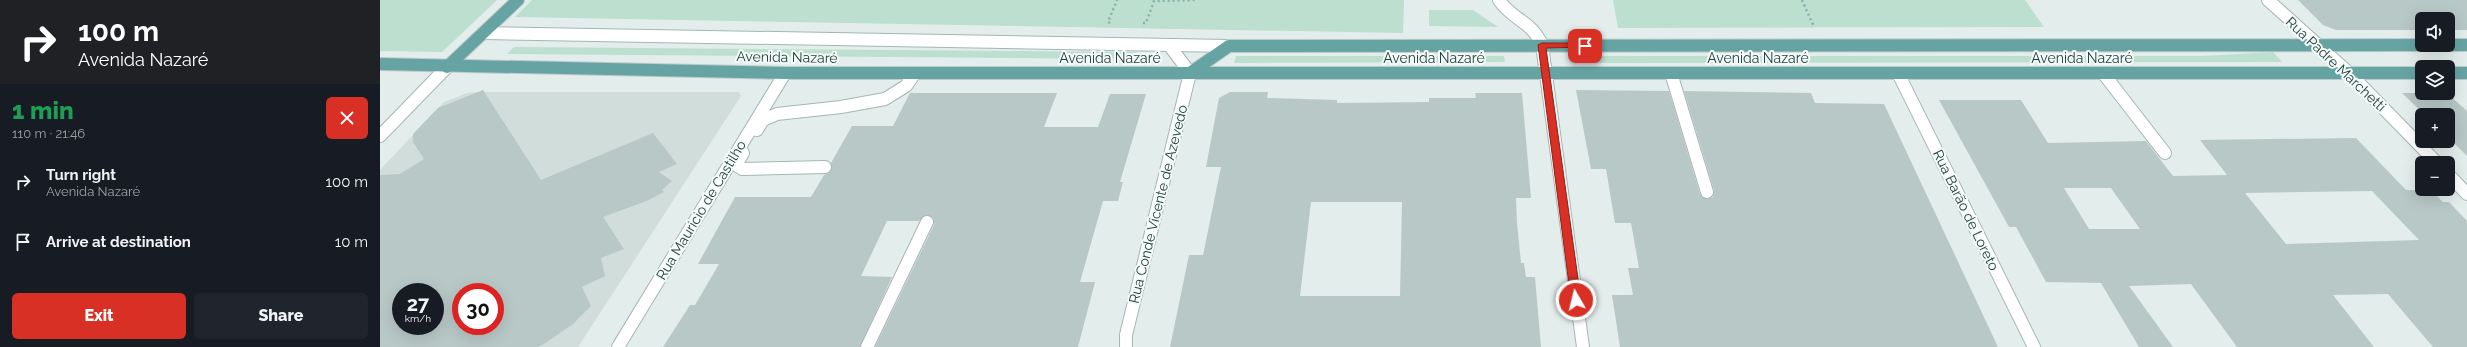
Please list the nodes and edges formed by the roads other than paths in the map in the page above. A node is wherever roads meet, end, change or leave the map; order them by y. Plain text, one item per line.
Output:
1 (518, 0) edge
2 (1499, 0) edge
3 (2268, 0) edge
4 (483, 33) junction
5 (1169, 45) junction
6 (1542, 45) junction
7 (2467, 45) edge
8 (1229, 46) junction
9 (2317, 46) junction
10 (380, 64) edge
11 (447, 67) junction
12 (785, 73) junction
13 (915, 73) junction
14 (1190, 73) junction
15 (1546, 73) junction
16 (1671, 73) junction
17 (1898, 73) junction
18 (2103, 73) junction
19 (2349, 73) junction
20 (2415, 73) edge
21 (2455, 73) edge
22 (2467, 73) edge
23 (380, 136) edge
24 (2165, 153) dead end
25 (2430, 156) edge
26 (825, 167) dead end
27 (2455, 181) edge
28 (1707, 192) dead end
29 (2467, 194) edge
30 (927, 222) dead end
31 (1124, 343) edge
32 (618, 347) edge
33 (867, 347) edge
34 (1583, 347) edge
35 (2034, 347) edge

1 - 4 main road
2 - 6 street
3 - 9 street, Rua Padre Marchetti
4 - 5 street, Avenida Nazaré
4 - 11 main road
5 - 8 street, Avenida Nazaré
5 - 14 street
6 - 8 main road, Avenida Nazaré
6 - 9 main road, Avenida Nazaré
6 - 15 street
7 - 9 main road, Avenida Nazaré
8 - 14 main road
9 - 19 street, Rua Padre Marchetti
10 - 11 main road, Avenida Nazaré
11 - 12 main road, Avenida Nazaré
11 - 23 street
12 - 13 main road, Avenida Nazaré
12 - 32 street, Rua Mauricio de Castilho
13 - 14 main road, Avenida Nazaré
13 - 26 street
14 - 15 main road, Avenida Nazaré
14 - 31 street, Rua Conde Vicente de Azevedo
15 - 16 main road, Avenida Nazaré
15 - 34 street
16 - 17 main road, Avenida Nazaré
16 - 28 street
17 - 18 main road, Avenida Nazaré
17 - 35 street, Rua Barão de Loreto
18 - 19 main road, Avenida Nazaré
18 - 24 street
19 - 20 main road, Avenida Nazaré
19 - 25 street, Rua Padre Marchetti
21 - 22 main road
27 - 29 street
30 - 33 street

